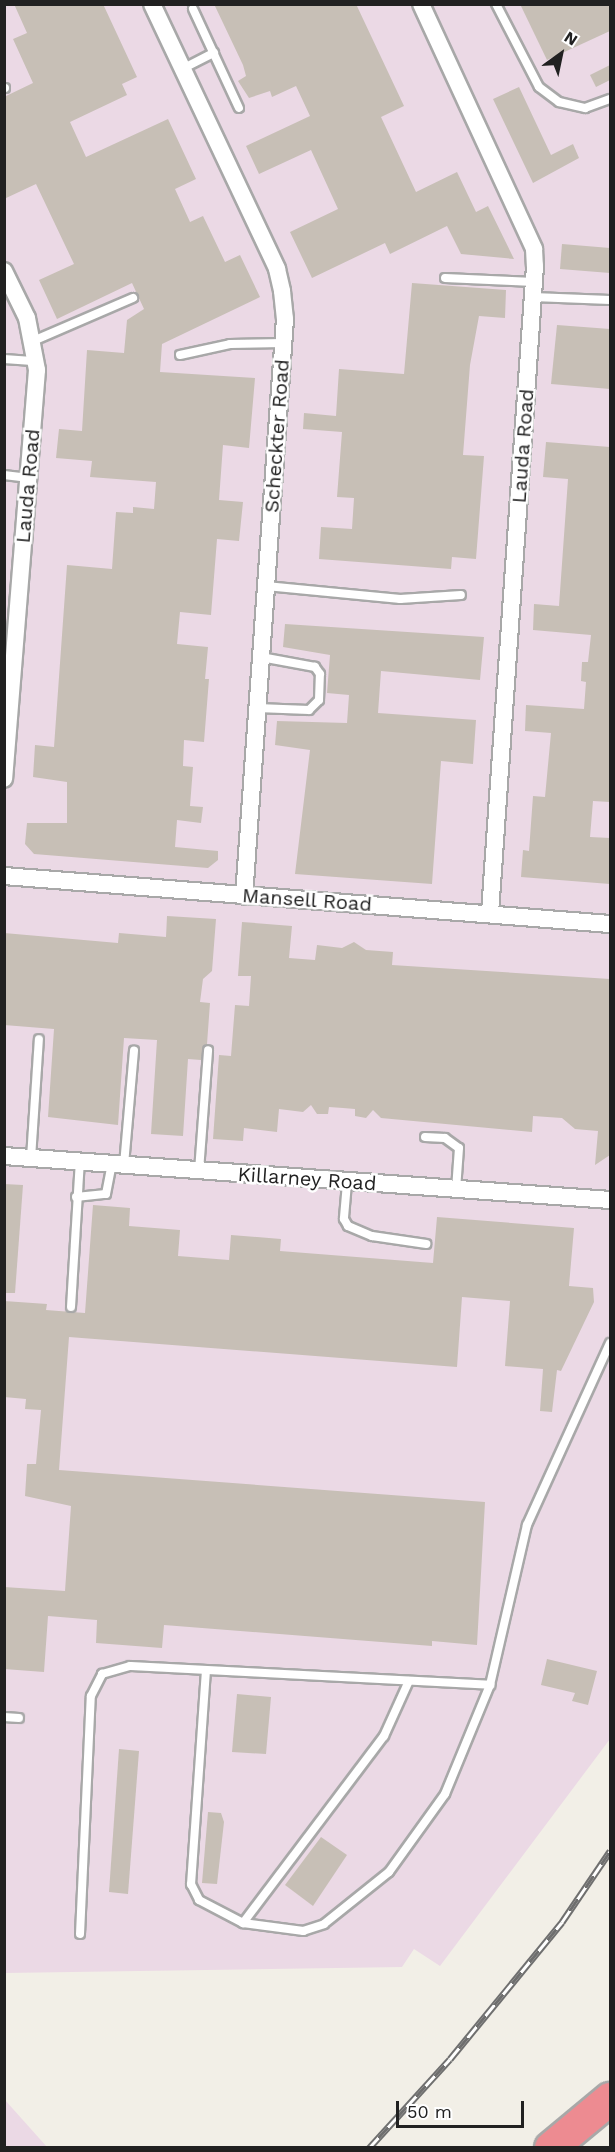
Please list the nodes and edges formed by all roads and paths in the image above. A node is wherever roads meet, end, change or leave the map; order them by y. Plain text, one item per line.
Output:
1 (152, 4) edge
2 (421, 4) edge
3 (496, 4) edge
4 (193, 9) dead end
5 (214, 53) junction
6 (182, 69) junction
7 (610, 99) edge
8 (239, 108) dead end
9 (4, 271) edge
10 (446, 278) dead end
11 (533, 290) junction
12 (133, 298) dead end
13 (610, 300) edge
14 (33, 341) junction
15 (284, 343) junction
16 (180, 355) dead end
17 (4, 359) edge
18 (36, 361) junction
19 (4, 475) edge
20 (29, 478) junction
21 (266, 586) junction
22 (460, 595) dead end
23 (261, 657) junction
24 (258, 708) junction
25 (4, 779) edge
26 (4, 876) edge
27 (244, 896) junction
28 (490, 912) junction
29 (610, 924) edge
30 (39, 1039) dead end
31 (134, 1050) dead end
32 (208, 1050) dead end
33 (425, 1137) dead end
34 (4, 1156) edge
35 (31, 1158) junction
36 (80, 1161) junction
37 (118, 1165) junction
38 (199, 1171) junction
39 (347, 1183) junction
40 (456, 1190) junction
41 (76, 1197) junction
42 (610, 1200) edge
43 (426, 1244) dead end
44 (71, 1307) dead end
45 (610, 1343) edge
46 (206, 1670) junction
47 (409, 1681) junction
48 (490, 1685) junction
49 (4, 1717) edge
50 (19, 1719) dead end
51 (243, 1923) junction
52 (80, 1934) dead end
53 (610, 2099) edge
54 (551, 2148) edge

1 - 6 street, Scheckter Road
2 - 11 street, Lauda Road
3 - 7 lane
4 - 5 lane
5 - 6 lane
5 - 8 lane
6 - 15 street, Scheckter Road
9 - 14 street, Lauda Road
10 - 11 lane
11 - 13 lane
11 - 28 street, Lauda Road
12 - 14 lane
14 - 18 street, Lauda Road
15 - 16 lane
15 - 21 street, Scheckter Road
17 - 18 lane
18 - 20 street, Lauda Road
19 - 20 lane
20 - 25 street, Lauda Road
21 - 22 lane
21 - 23 street, Scheckter Road
23 - 24 street, Scheckter Road
23 - 24 lane
24 - 27 street, Scheckter Road
26 - 27 street, Mansell Road
27 - 28 street, Mansell Road
28 - 29 street, Mansell Road
30 - 35 lane
31 - 37 lane
32 - 38 lane
33 - 40 lane
34 - 35 street, Killarney Road
35 - 36 street, Killarney Road
36 - 37 street, Killarney Road
36 - 41 lane
37 - 38 street, Killarney Road
37 - 41 lane
38 - 39 street, Killarney Road
39 - 40 street, Killarney Road
39 - 43 lane
40 - 42 street, Killarney Road
41 - 44 lane
45 - 48 lane
46 - 47 lane
46 - 51 lane
46 - 52 lane
47 - 48 lane
47 - 51 lane
48 - 51 lane
49 - 50 lane
53 - 54 highway

